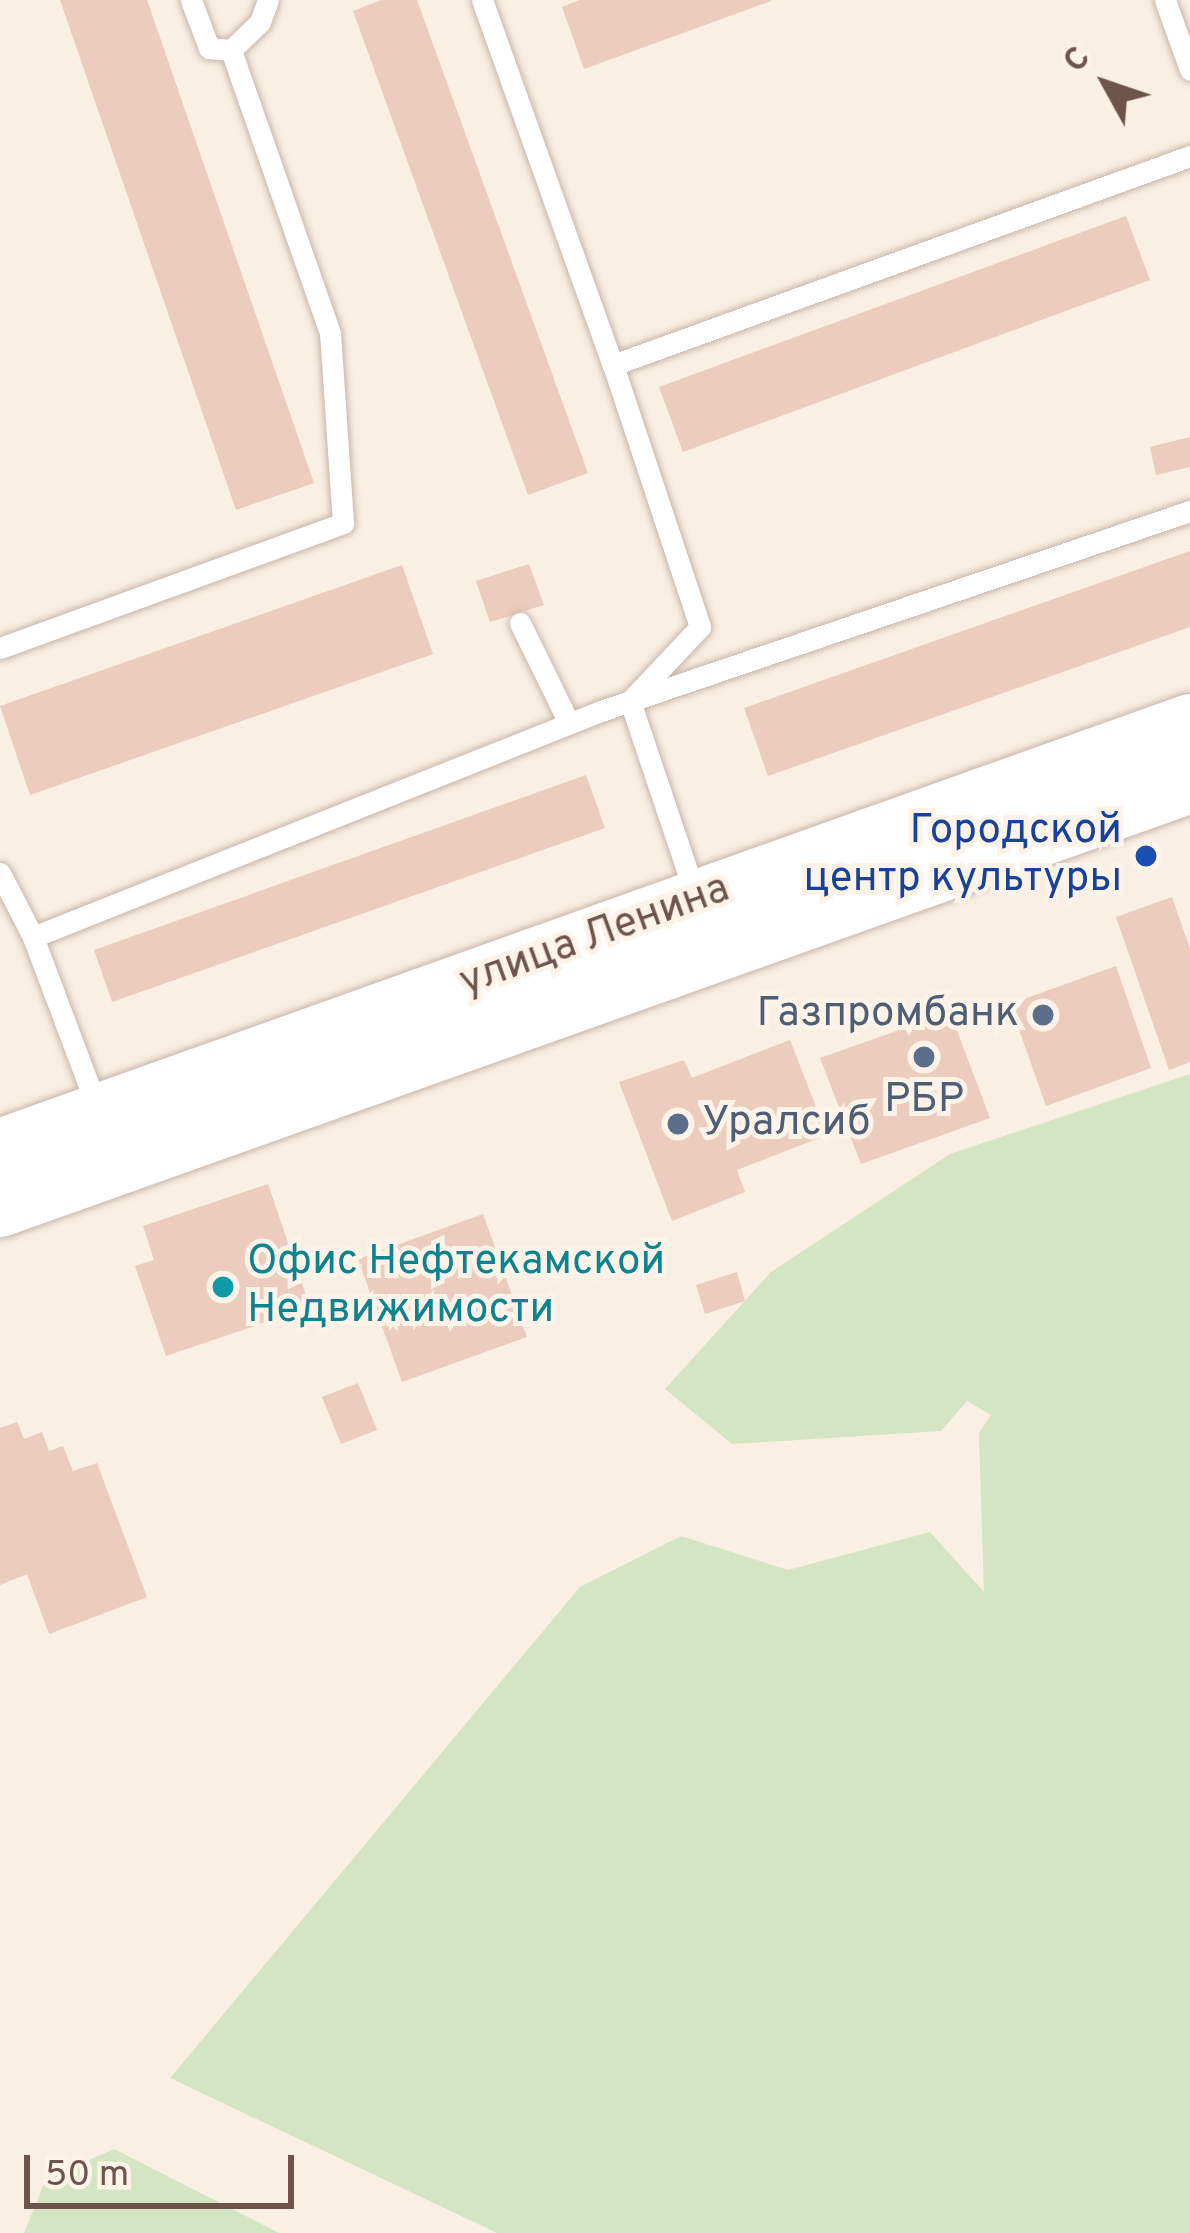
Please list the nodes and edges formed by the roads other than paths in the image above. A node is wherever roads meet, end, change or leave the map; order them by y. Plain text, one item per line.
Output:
1 (191, 0) edge
2 (268, 0) edge
3 (482, 0) edge
4 (1165, 0) edge
5 (231, 50) junction
6 (1190, 70) edge
7 (1190, 156) edge
8 (614, 365) junction
9 (1190, 511) edge
10 (520, 623) dead end
11 (0, 648) edge
12 (630, 701) junction
13 (569, 723) junction
14 (1190, 724) edge
15 (1190, 783) edge
16 (2, 889) edge
17 (697, 900) junction
18 (33, 937) junction
19 (99, 1114) junction
20 (0, 1149) edge
21 (0, 1207) edge

1 - 5 lane
2 - 5 lane
3 - 8 lane
4 - 6 lane
5 - 11 lane
7 - 8 lane
8 - 12 lane
9 - 12 lane
10 - 13 lane
12 - 13 lane
12 - 17 lane
13 - 18 lane
14 - 17 main road, улица Ленина
15 - 21 main road, улица Ленина
16 - 18 lane
17 - 19 main road, улица Ленина
18 - 19 lane
19 - 20 main road, улица Ленина

